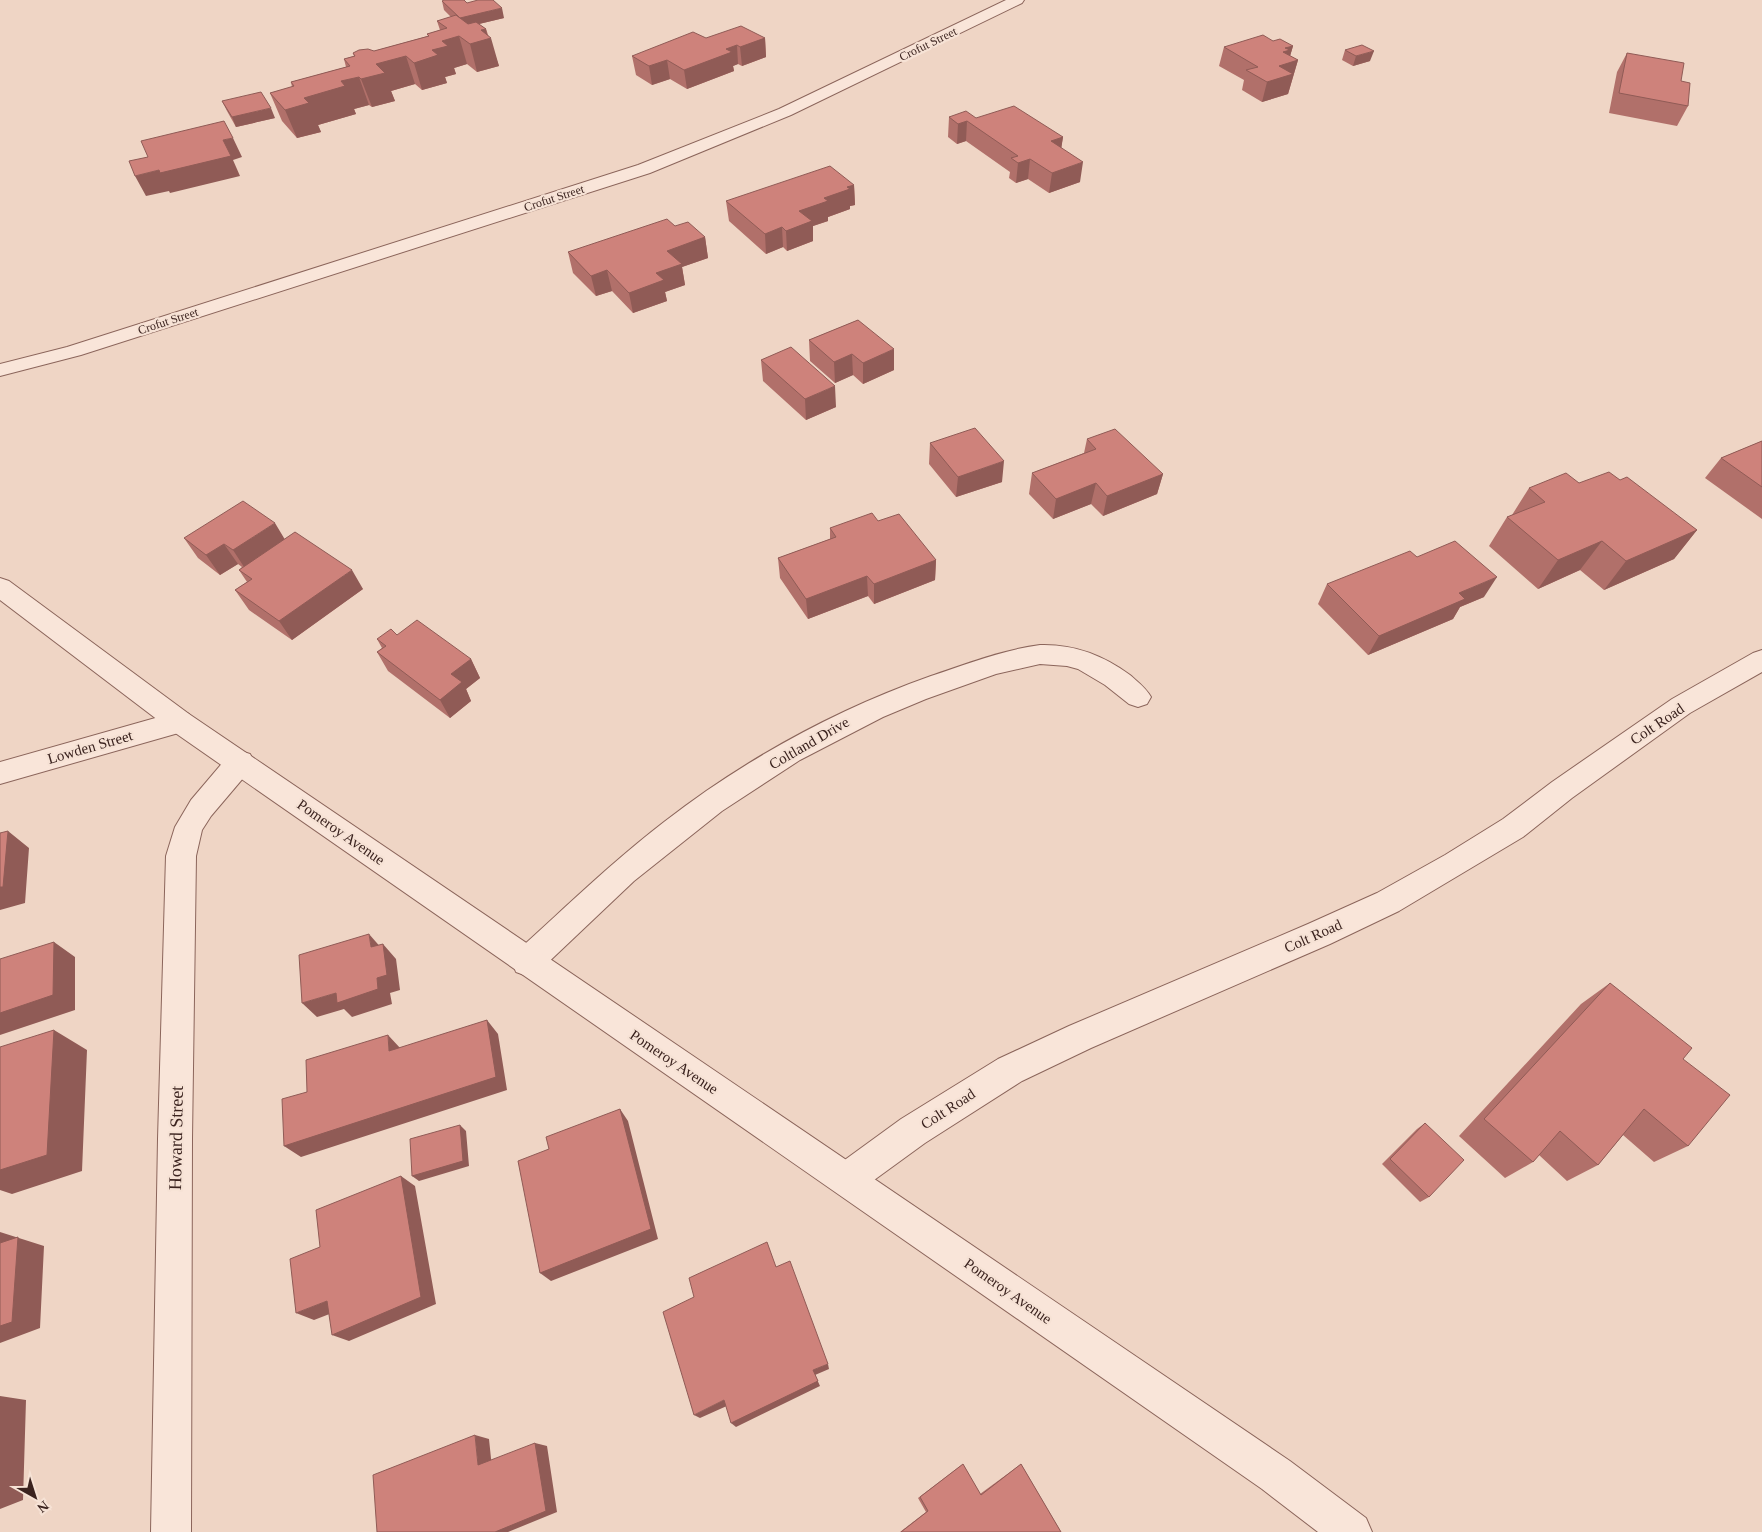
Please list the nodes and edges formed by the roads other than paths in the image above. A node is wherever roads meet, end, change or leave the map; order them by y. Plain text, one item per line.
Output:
1 (1017, 0) edge
2 (74, 351) junction
3 (0, 370) edge
4 (0, 381) edge
5 (0, 588) edge
6 (1762, 660) edge
7 (1138, 697) dead end
8 (180, 722) junction
9 (240, 762) junction
10 (0, 773) edge
11 (527, 962) junction
12 (847, 1179) junction
13 (171, 1532) edge
14 (1352, 1532) edge

1 - 2 street, Crofut Street
2 - 3 street, Crofut Street
2 - 4 street, Crofut Street
5 - 8 street, Pomeroy Avenue
6 - 12 street, Colt Road
7 - 11 street, Coltland Drive
8 - 9 street, Pomeroy Avenue
8 - 10 street, Lowden Street
9 - 11 street, Pomeroy Avenue
9 - 13 street, Howard Street
11 - 12 street, Pomeroy Avenue
12 - 14 street, Pomeroy Avenue

